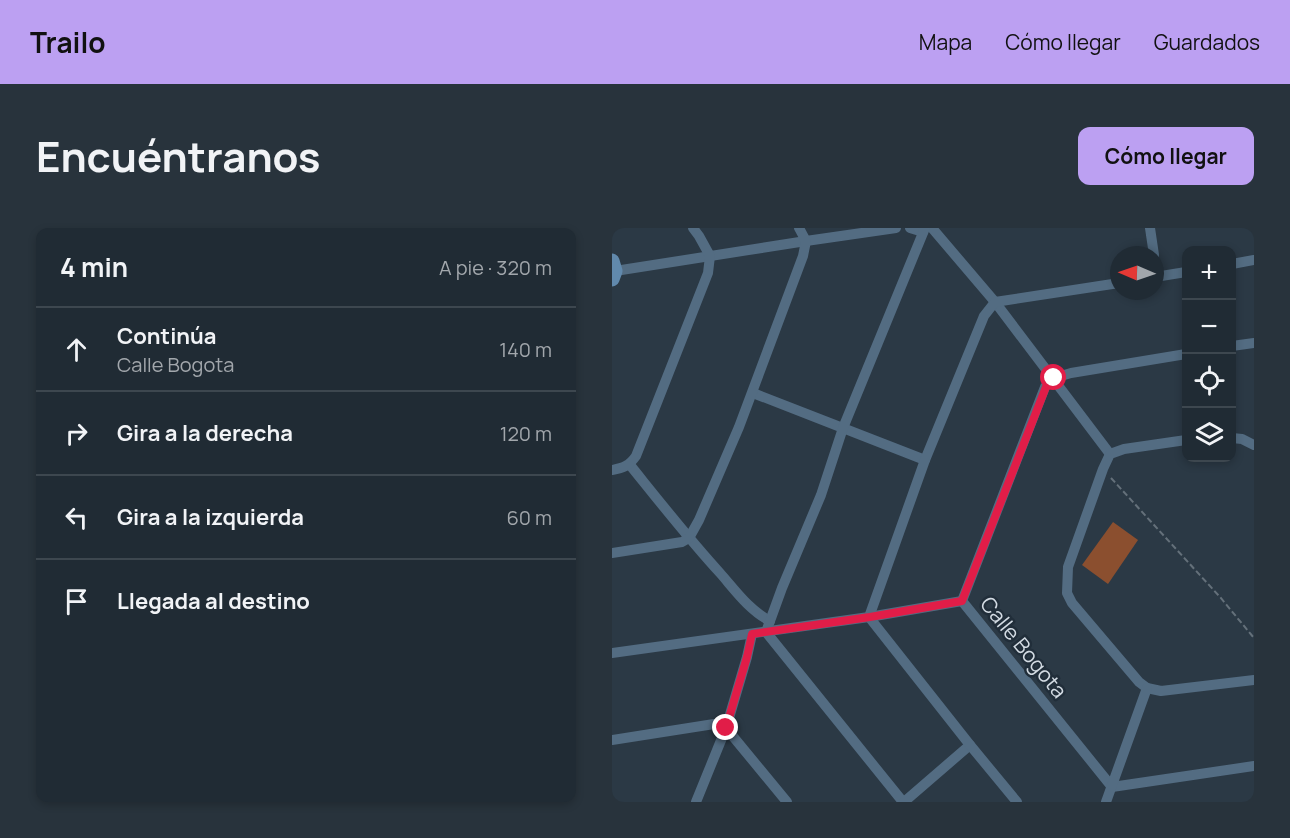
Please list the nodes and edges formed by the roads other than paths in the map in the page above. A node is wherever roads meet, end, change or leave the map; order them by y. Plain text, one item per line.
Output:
1 (693, 228) edge
2 (799, 228) edge
3 (896, 228) edge
4 (910, 228) edge
5 (1150, 228) edge
6 (927, 229) edge
7 (806, 241) junction
8 (1153, 246) edge
9 (710, 256) junction
10 (1254, 260) edge
11 (1236, 263) edge
12 (613, 270) edge
13 (1182, 273) edge
14 (1164, 276) edge
15 (1110, 284) edge
16 (994, 302) junction
17 (1254, 343) edge
18 (1236, 345) edge
19 (1182, 355) edge
20 (1054, 378) junction
21 (753, 393) junction
22 (843, 428) junction
23 (1236, 438) edge
24 (1182, 441) edge
25 (1254, 445) edge
26 (1110, 454) junction
27 (925, 460) junction
28 (630, 465) junction
29 (612, 470) edge
30 (689, 538) junction
31 (612, 553) edge
32 (962, 601) junction
33 (870, 617) junction
34 (768, 627) junction
35 (752, 634) junction
36 (612, 653) edge
37 (1254, 680) edge
38 (1147, 688) junction
39 (726, 728) junction
40 (612, 740) edge
41 (970, 745) junction
42 (1254, 766) edge
43 (1112, 788) junction
44 (696, 802) edge
45 (787, 802) edge
46 (904, 802) edge
47 (1017, 802) edge
48 (1106, 802) edge

1 - 9 street
2 - 7 street
3 - 7 street
4 - 6 street
5 - 8 street
6 - 16 street
6 - 22 street
7 - 9 street
7 - 21 street
9 - 12 street
9 - 28 street
10 - 11 street
13 - 14 street
15 - 16 street
16 - 20 street
16 - 27 street
17 - 18 street
19 - 20 street
20 - 26 street
20 - 32 street, Calle Bogota
21 - 22 street
21 - 30 street
22 - 27 street
22 - 34 street
23 - 25 street
24 - 26 street
26 - 38 street
27 - 33 street
28 - 29 street
28 - 30 street
30 - 31 street
30 - 34 street
32 - 33 street
32 - 43 street, Calle Bogota
33 - 34 street
33 - 41 street
34 - 35 street
34 - 46 street
35 - 36 street
35 - 39 street
37 - 38 street
38 - 43 street
39 - 40 street
39 - 44 street
39 - 45 street
41 - 46 street
41 - 47 street
42 - 43 street
43 - 48 street

